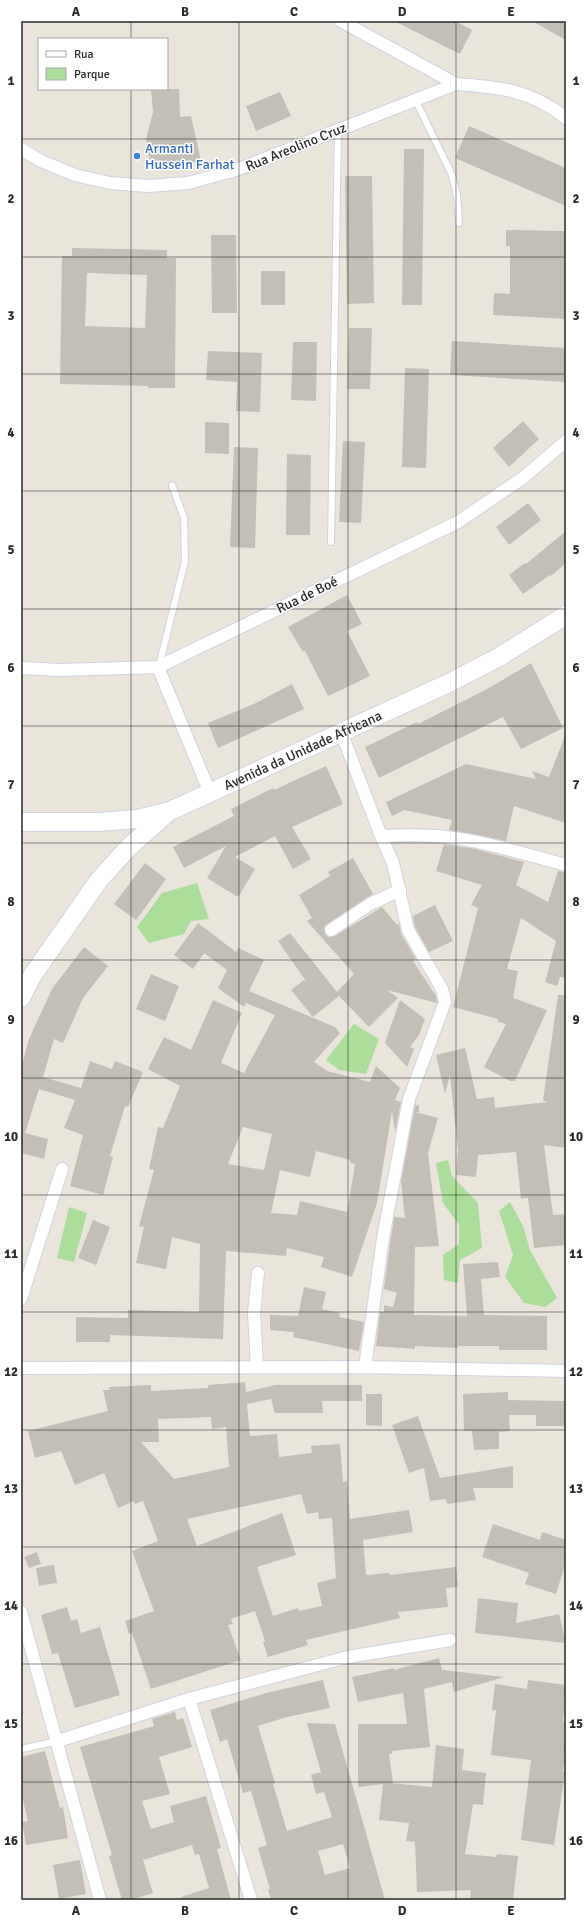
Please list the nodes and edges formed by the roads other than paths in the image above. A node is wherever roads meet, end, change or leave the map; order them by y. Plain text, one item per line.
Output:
1 (341, 21) edge
2 (456, 84) junction
3 (415, 99) junction
4 (566, 118) edge
5 (338, 130) junction
6 (21, 149) edge
7 (459, 223) dead end
8 (566, 441) edge
9 (172, 484) dead end
10 (331, 542) dead end
11 (566, 615) edge
12 (158, 667) junction
13 (21, 668) edge
14 (341, 732) junction
15 (210, 794) junction
16 (170, 811) junction
17 (21, 822) edge
18 (381, 836) junction
19 (566, 865) edge
20 (400, 890) junction
21 (331, 930) dead end
22 (21, 998) edge
23 (62, 1169) dead end
24 (258, 1273) dead end
25 (21, 1299) edge
26 (257, 1366) junction
27 (365, 1367) junction
28 (21, 1368) edge
29 (566, 1371) edge
30 (21, 1612) edge
31 (450, 1640) dead end
32 (189, 1699) junction
33 (58, 1741) junction
34 (21, 1749) edge
35 (100, 1900) edge
36 (251, 1900) edge

1 - 2 street
2 - 3 street, Rua Areolino Cruz
2 - 4 street, Rua Areolino Cruz
3 - 5 street, Rua Areolino Cruz
3 - 7 lane
5 - 6 street, Rua Areolino Cruz
5 - 10 lane
8 - 12 street, Rua de Boé
9 - 12 lane
11 - 14 street, Avenida da Unidade Africana
12 - 13 street, Rua de Boé
12 - 15 street
14 - 15 street, Avenida da Unidade Africana
14 - 18 street
15 - 16 street, Avenida da Unidade Africana
16 - 17 street, Avenida da Unidade Africana
16 - 22 street
18 - 19 street
18 - 20 street
20 - 21 street
20 - 27 street
23 - 25 street
24 - 26 street
26 - 27 street
26 - 28 street
27 - 29 street
30 - 33 street
31 - 32 street
32 - 33 street
32 - 36 street
33 - 34 lane
33 - 35 street

